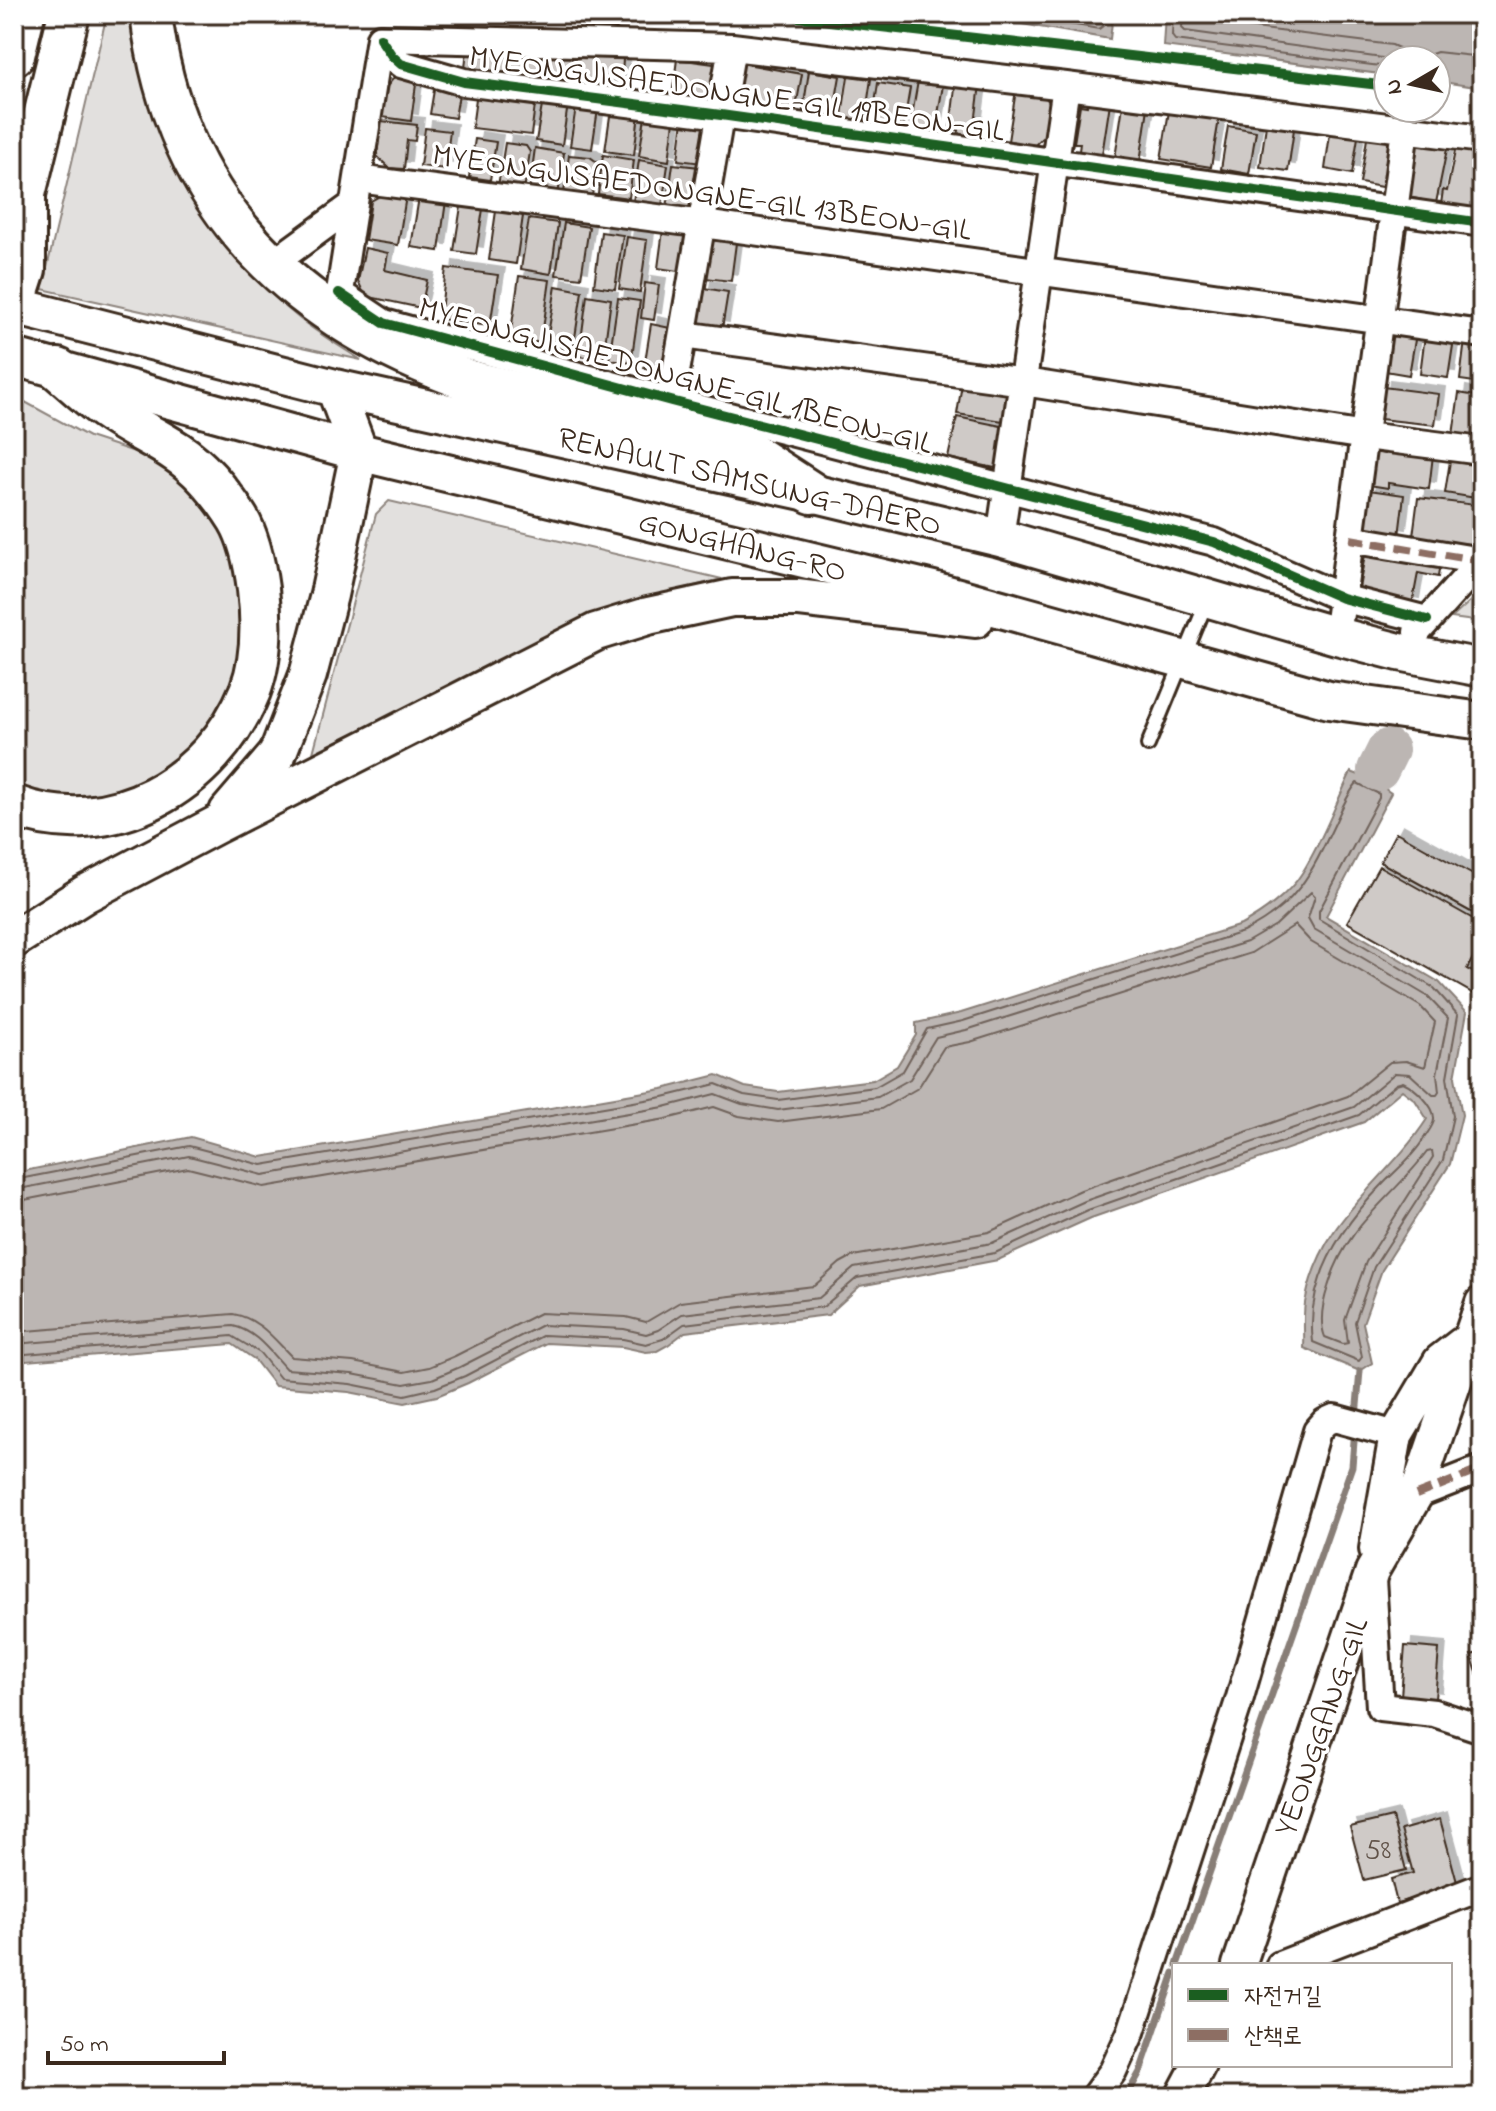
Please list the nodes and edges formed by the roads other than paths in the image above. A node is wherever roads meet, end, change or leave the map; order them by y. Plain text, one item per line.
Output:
1 (24, 14) edge
2 (69, 14) edge
3 (151, 14) edge
4 (380, 38) junction
5 (732, 47) junction
6 (14, 55) edge
7 (1066, 86) junction
8 (721, 115) junction
9 (1405, 129) junction
10 (1482, 139) edge
11 (1054, 163) junction
12 (356, 192) junction
13 (20, 208) edge
14 (1394, 211) junction
15 (1482, 223) edge
16 (703, 224) junction
17 (271, 265) junction
18 (1037, 271) junction
19 (18, 293) edge
20 (337, 306) junction
21 (1380, 319) junction
22 (1482, 334) edge
23 (683, 335) junction
24 (14, 357) edge
25 (58, 369) junction
26 (1024, 382) junction
27 (335, 388) junction
28 (671, 401) junction
29 (1365, 436) junction
30 (1482, 451) edge
31 (359, 452) junction
32 (1006, 487) junction
33 (812, 493) junction
34 (1000, 538) junction
35 (1350, 539) junction
36 (1481, 560) edge
37 (1208, 598) junction
38 (1342, 598) junction
39 (1427, 620) junction
40 (1067, 629) junction
41 (1337, 636) junction
42 (1399, 652) junction
43 (1184, 661) junction
44 (1482, 668) edge
45 (1479, 723) edge
46 (1148, 745) dead end
47 (14, 806) edge
48 (216, 825) junction
49 (14, 939) edge
50 (1482, 1303) edge
51 (1470, 1338) junction
52 (1396, 1435) junction
53 (1482, 1469) edge
54 (1416, 1495) junction
55 (1372, 1571) junction
56 (1482, 1729) edge
57 (1481, 1892) edge
58 (1240, 1963) edge
59 (1286, 1963) edge
60 (1198, 2067) edge
61 (1094, 2097) edge
62 (1182, 2097) edge

1 - 6 main road
2 - 13 main road
3 - 17 main road
4 - 5 street
4 - 8 street, MYEONGJISAEDONGNE-GIL 19BEON-GIL
4 - 12 street
5 - 7 street
5 - 8 street
7 - 9 street
7 - 11 street
8 - 11 street, MYEONGJISAEDONGNE-GIL 19BEON-GIL
8 - 16 street
9 - 10 street
9 - 14 street
11 - 14 street, MYEONGJISAEDONGNE-GIL 19BEON-GIL
11 - 18 street
12 - 16 street, MYEONGJISAEDONGNE-GIL 13BEON-GIL
12 - 17 street
12 - 20 street
13 - 19 main road
14 - 15 street, MYEONGJISAEDONGNE-GIL 19BEON-GIL
14 - 21 street
16 - 18 street, MYEONGJISAEDONGNE-GIL 13BEON-GIL
16 - 23 street
17 - 20 main road
18 - 21 street, MYEONGJISAEDONGNE-GIL 13BEON-GIL
18 - 26 street
19 - 27 main road, RENAULT SAMSUNG-DAERO
20 - 28 street, MYEONGJISAEDONGNE-GIL 1BEON-GIL
20 - 33 main road
21 - 22 street, MYEONGJISAEDONGNE-GIL 13BEON-GIL
21 - 29 street
23 - 26 street
23 - 28 street
24 - 25 main road, GONGHANG-RO
25 - 31 main road, GONGHANG-RO
25 - 47 main road
26 - 29 street
26 - 32 street
27 - 31 main road
27 - 33 main road, RENAULT SAMSUNG-DAERO
28 - 32 street, MYEONGJISAEDONGNE-GIL 1BEON-GIL
29 - 30 street
29 - 35 street
31 - 40 main road, GONGHANG-RO
31 - 48 main road
32 - 34 street
32 - 38 street, MYEONGJISAEDONGNE-GIL 1BEON-GIL
33 - 34 main road, RENAULT SAMSUNG-DAERO
34 - 37 main road, RENAULT SAMSUNG-DAERO
35 - 36 street
35 - 38 street
36 - 39 street
37 - 41 main road, RENAULT SAMSUNG-DAERO
37 - 43 lane
38 - 39 street, MYEONGJISAEDONGNE-GIL 1BEON-GIL
38 - 41 street
39 - 42 street
40 - 43 main road, GONGHANG-RO
40 - 48 main road
41 - 42 main road, RENAULT SAMSUNG-DAERO
42 - 44 main road, RENAULT SAMSUNG-DAERO
43 - 45 main road, GONGHANG-RO
43 - 46 lane
48 - 49 main road
50 - 51 street, YEONGGANG-GIL
51 - 52 street
51 - 54 street, YEONGGANG-GIL
52 - 55 street
52 - 61 street
53 - 54 street
54 - 55 street, YEONGGANG-GIL
55 - 56 street
55 - 58 street, YEONGGANG-GIL
57 - 59 street
60 - 62 street

